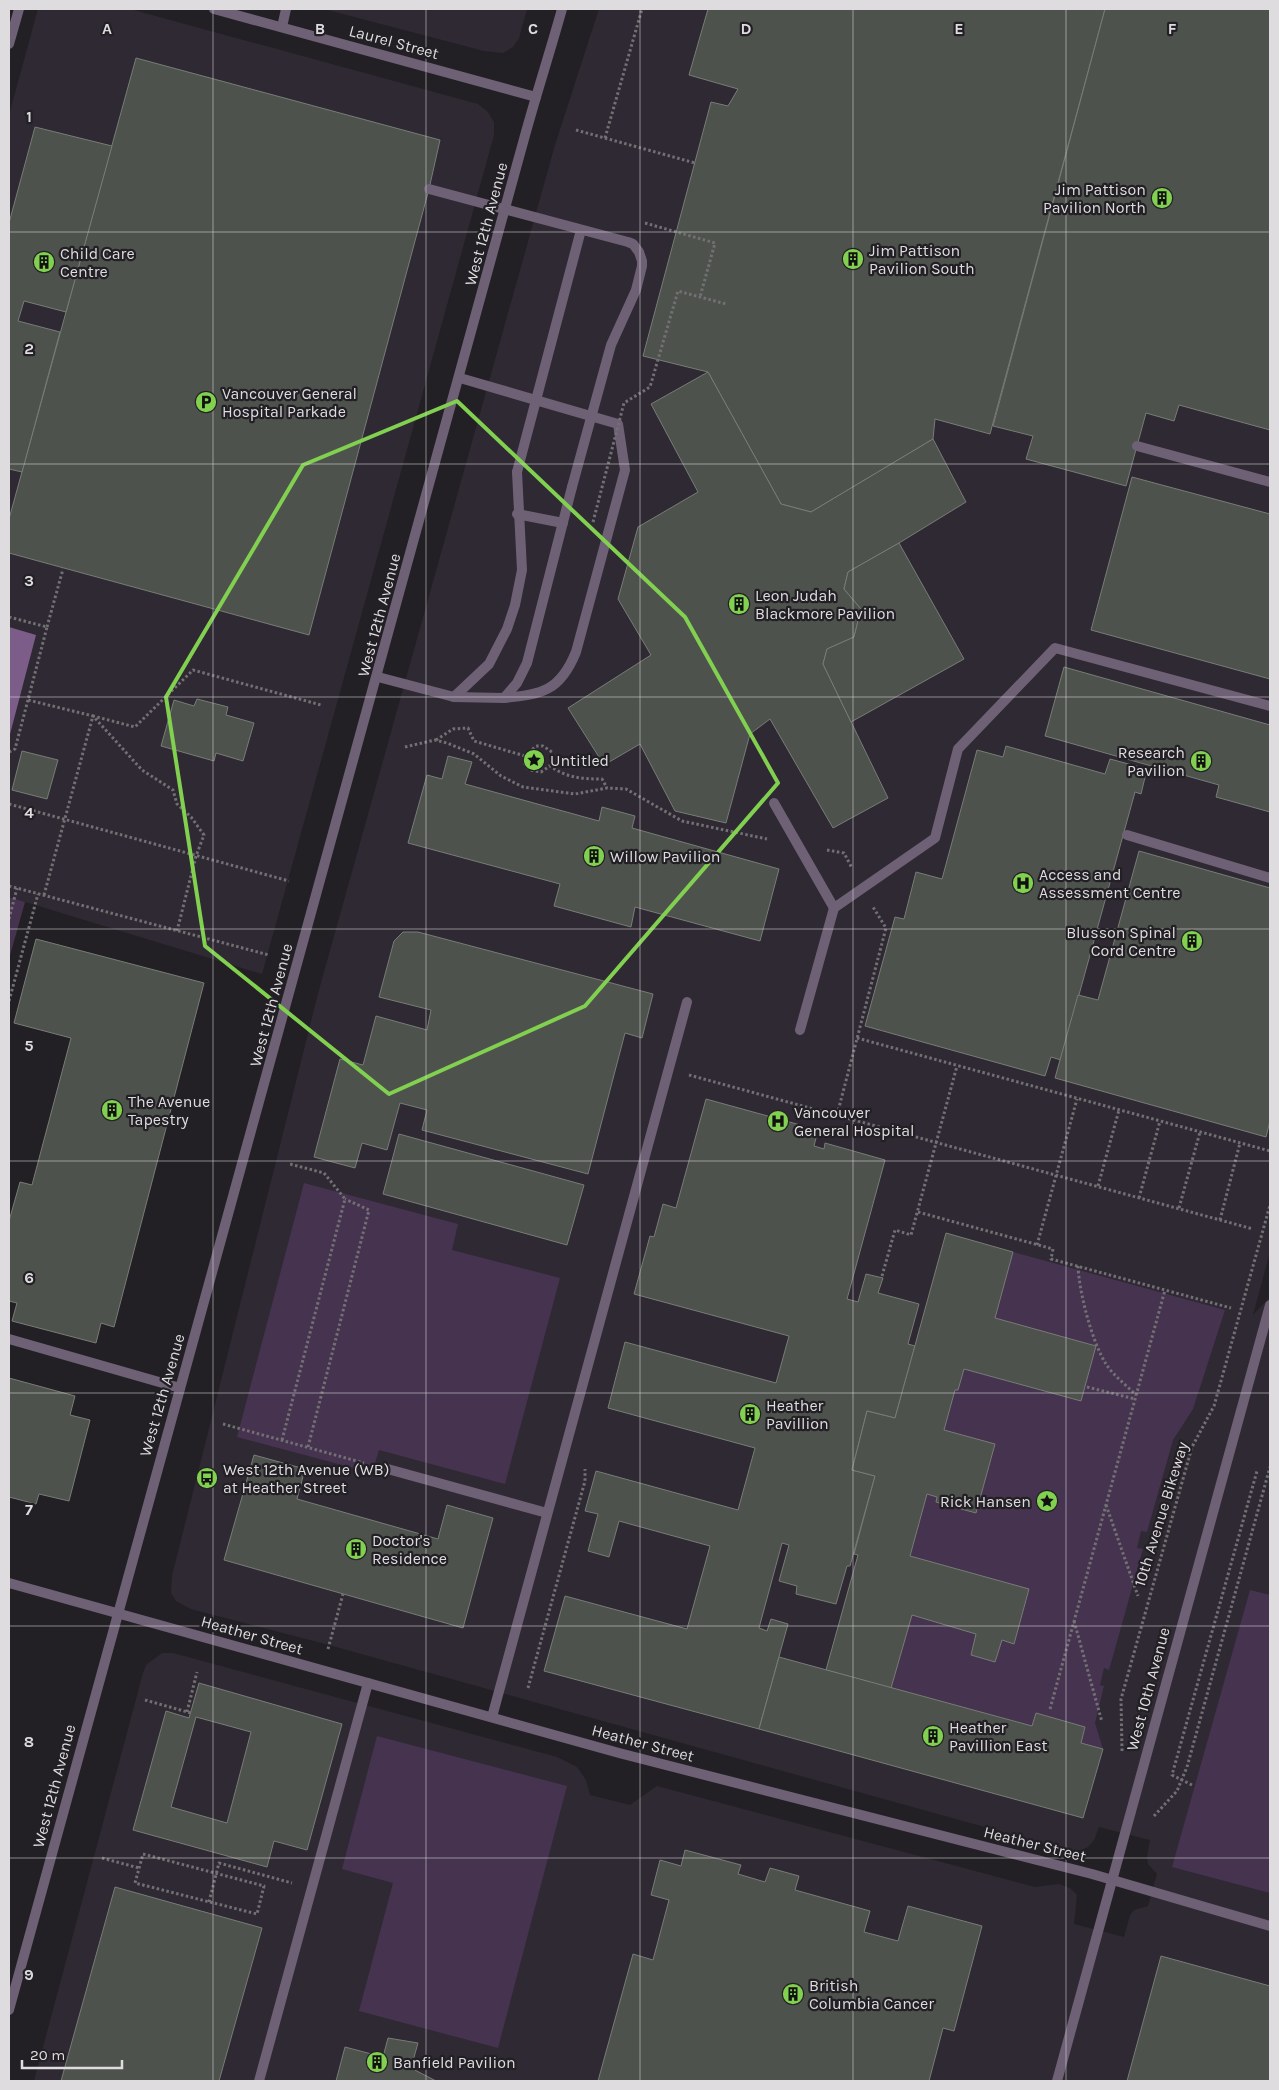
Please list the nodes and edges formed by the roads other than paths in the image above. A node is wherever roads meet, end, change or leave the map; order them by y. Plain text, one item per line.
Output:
1 (18, 9) edge
2 (214, 9) edge
3 (286, 9) edge
4 (562, 9) edge
5 (282, 27) junction
6 (9, 44) edge
7 (536, 97) junction
8 (429, 188) dead end
9 (581, 230) junction
10 (460, 378) junction
11 (1137, 446) dead end
12 (1270, 482) edge
13 (518, 514) junction
14 (563, 523) junction
15 (378, 677) junction
16 (454, 697) junction
17 (504, 698) junction
18 (1270, 706) edge
19 (774, 803) dead end
20 (1127, 835) dead end
21 (1270, 878) edge
22 (834, 908) junction
23 (687, 1002) dead end
24 (800, 1030) dead end
25 (1270, 1305) edge
26 (9, 1339) edge
27 (180, 1388) junction
28 (384, 1468) road end
29 (547, 1513) junction
30 (9, 1583) edge
31 (117, 1613) junction
32 (368, 1683) junction
33 (492, 1717) junction
34 (1111, 1879) junction
35 (1270, 1926) edge
36 (9, 2010) edge
37 (260, 2081) edge
38 (1057, 2081) edge

1 - 6 street
2 - 5 street, Laurel Street
3 - 5 street
4 - 7 street, West 12th Avenue
5 - 7 street, Laurel Street
7 - 10 street, West 12th Avenue
8 - 9 street, bridge
9 - 13 street, bridge
9 - 14 street, bridge
10 - 15 street, West 12th Avenue
10 - 17 street
11 - 12 street
13 - 14 street
13 - 16 street
14 - 17 street
15 - 16 street
15 - 27 street, West 12th Avenue
16 - 17 street
18 - 22 street
19 - 22 street
20 - 21 street
22 - 24 street
23 - 29 street
25 - 34 street, West 10th Avenue
26 - 27 street
27 - 31 street, West 12th Avenue
28 - 29 street
29 - 33 street
30 - 31 street, Heather Street
31 - 32 street, Heather Street
31 - 36 street, West 12th Avenue
32 - 33 street, Heather Street
32 - 37 street
33 - 34 street, Heather Street
34 - 35 street, Heather Street
34 - 38 street, West 10th Avenue

